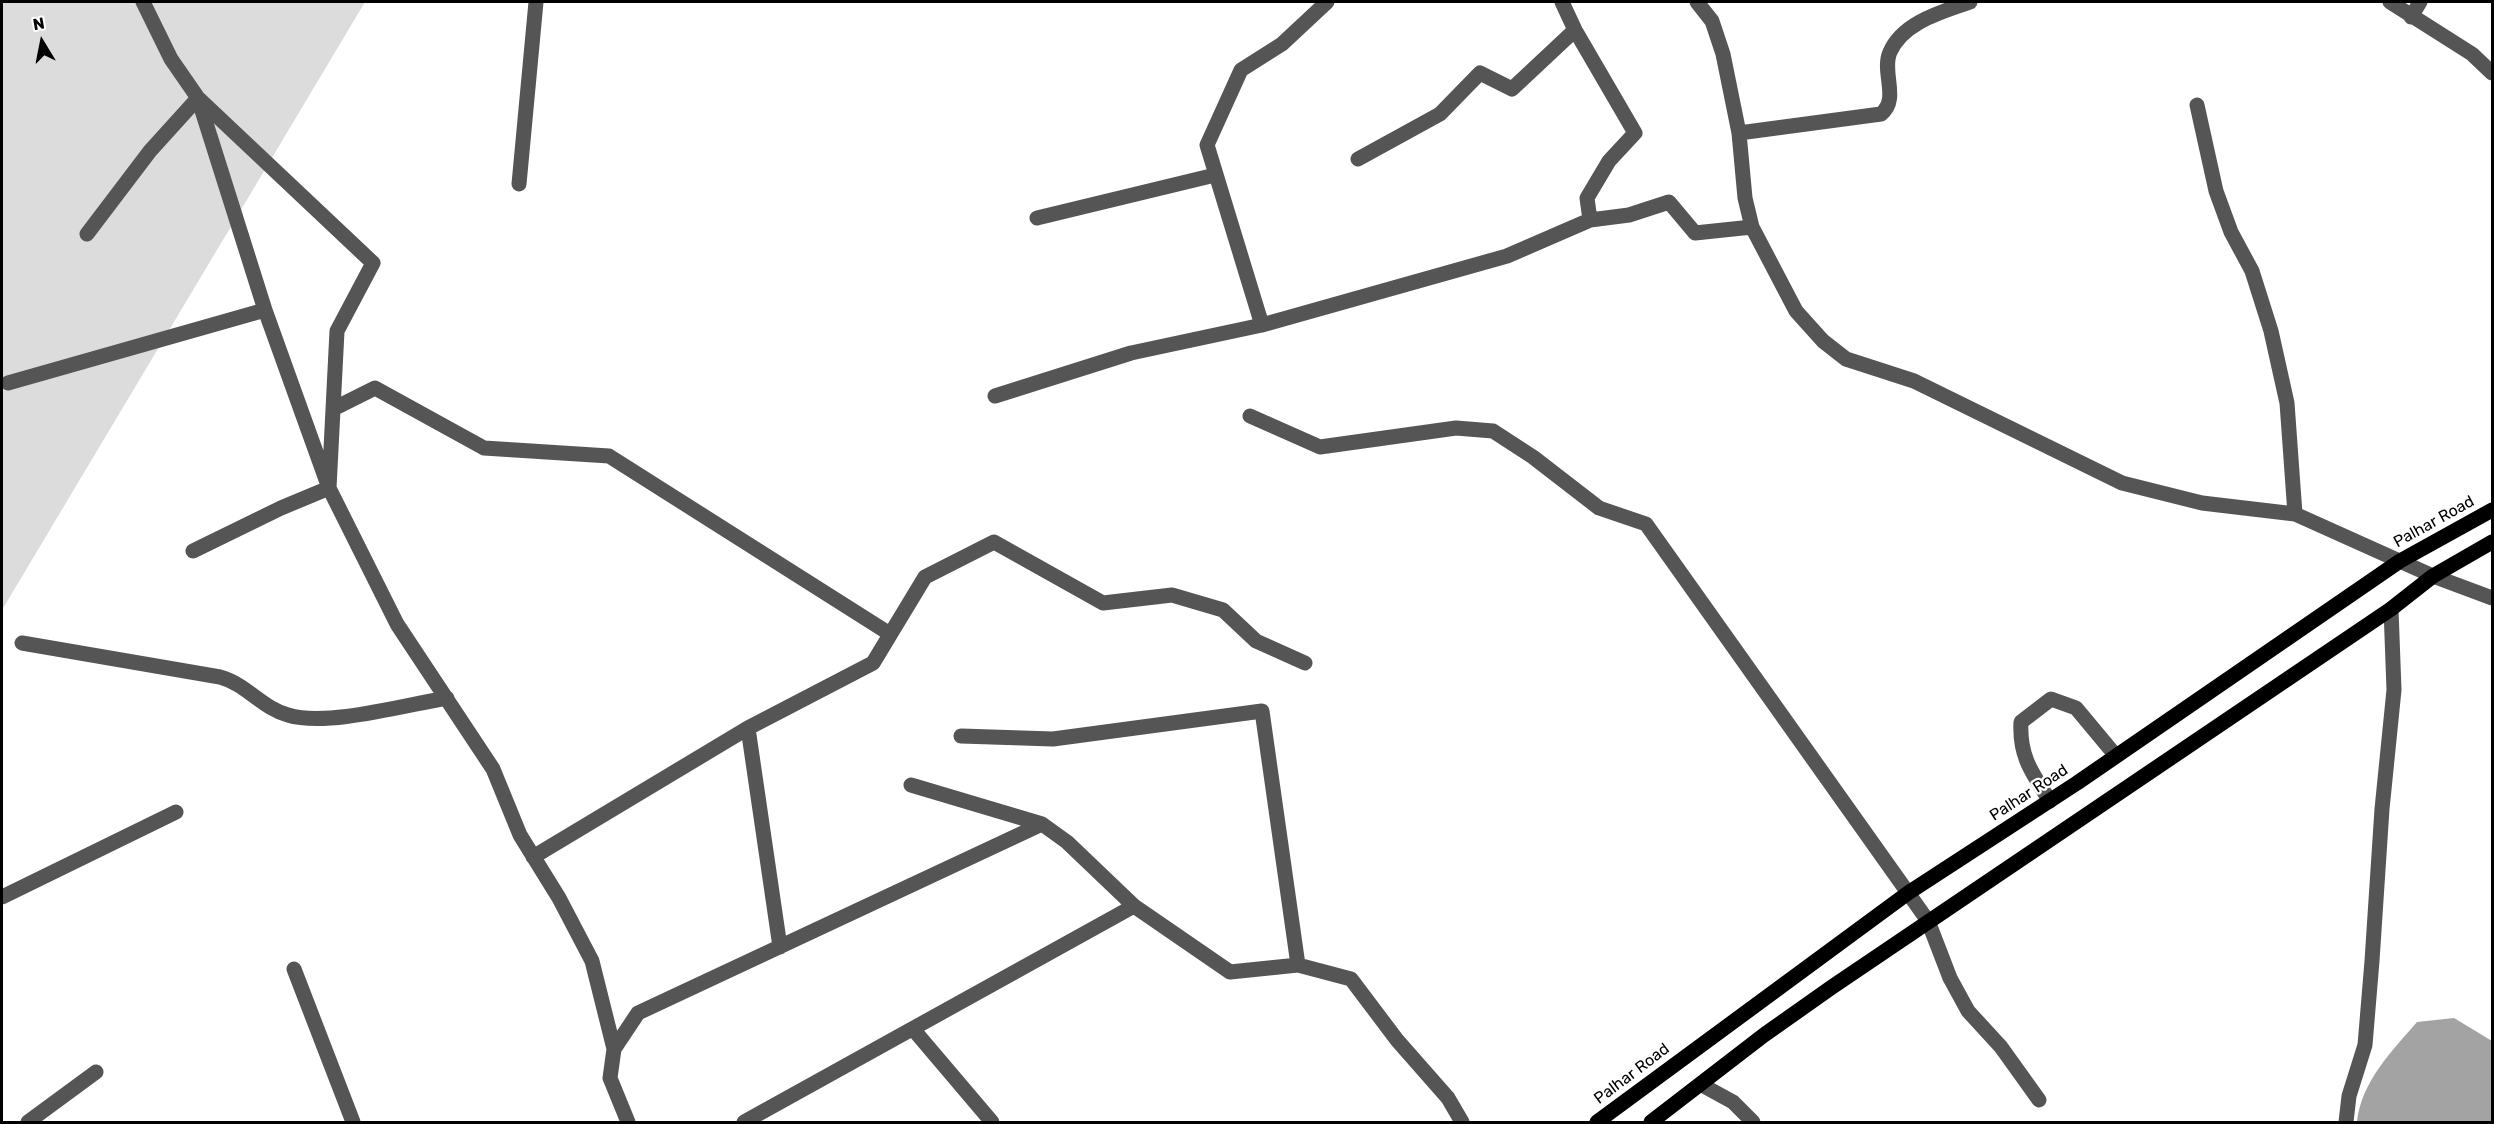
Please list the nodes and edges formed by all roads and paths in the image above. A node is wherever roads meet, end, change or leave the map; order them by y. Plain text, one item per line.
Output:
1 (142, 2) edge
2 (536, 2) edge
3 (1327, 2) edge
4 (1562, 2) edge
5 (1697, 2) edge
6 (1970, 2) edge
7 (2390, 2) edge
8 (2420, 2) edge
9 (2411, 17) junction
10 (1575, 30) junction
11 (2493, 74) edge
12 (198, 98) junction
13 (2197, 105) dead end
14 (1738, 133) junction
15 (1358, 159) dead end
16 (1215, 175) junction
17 (519, 184) dead end
18 (1037, 218) dead end
19 (1590, 220) junction
20 (1752, 227) junction
21 (87, 234) dead end
22 (265, 310) junction
23 (1262, 325) junction
24 (8, 383) dead end
25 (995, 396) dead end
26 (335, 408) junction
27 (1250, 416) dead end
28 (329, 488) junction
29 (2493, 510) edge
30 (2295, 514) junction
31 (2493, 542) edge
32 (193, 551) dead end
33 (2400, 561) junction
34 (2433, 576) junction
35 (2493, 598) edge
36 (2391, 609) junction
37 (890, 634) junction
38 (22, 643) dead end
39 (1305, 663) dead end
40 (447, 698) junction
41 (747, 728) junction
42 (961, 736) dead end
43 (2116, 756) junction
44 (911, 785) dead end
45 (2050, 801) junction
46 (176, 812) dead end
47 (1042, 825) junction
48 (533, 857) junction
49 (1908, 893) junction
50 (2, 897) edge
51 (1134, 906) junction
52 (1928, 921) junction
53 (780, 947) junction
54 (1298, 965) junction
55 (294, 969) dead end
56 (913, 1029) junction
57 (614, 1049) junction
58 (96, 1072) dead end
59 (1702, 1085) junction
60 (2039, 1100) dead end
61 (28, 1122) edge
62 (353, 1122) edge
63 (628, 1122) edge
64 (744, 1122) edge
65 (992, 1122) edge
66 (1462, 1122) edge
67 (1597, 1122) edge
68 (1651, 1122) edge
69 (1753, 1122) edge
70 (2346, 1122) edge

1 - 12 street
2 - 17 street
3 - 16 street
4 - 10 street
5 - 14 street
6 - 14 street
7 - 9 street
8 - 9 street
9 - 11 street
10 - 15 street
10 - 19 street
12 - 21 street
12 - 22 street
12 - 26 street
13 - 30 street
14 - 20 street
16 - 18 street
16 - 23 street
19 - 20 street
19 - 23 street
20 - 30 street
22 - 24 street
22 - 28 street
23 - 25 street
26 - 28 street
26 - 37 street
27 - 49 street
28 - 32 street
28 - 40 street
29 - 33 main road, Palhar Road
30 - 33 street
31 - 34 main road
33 - 34 street
33 - 43 main road, Palhar Road
34 - 35 street
34 - 36 main road
36 - 52 main road
36 - 70 street
37 - 39 street
37 - 41 street
38 - 40 street
40 - 48 street
41 - 48 street
41 - 53 street
42 - 54 street
43 - 45 main road, Palhar Road
43 - 45 street
44 - 47 street
45 - 49 main road, Palhar Road
46 - 50 street
47 - 51 street
47 - 53 street
48 - 57 street
49 - 52 street
49 - 67 main road, Palhar Road
51 - 54 street
51 - 56 street
52 - 59 main road
52 - 60 street
53 - 57 street
54 - 66 street
55 - 62 street
56 - 64 street
56 - 65 street
57 - 63 street
58 - 61 street
59 - 68 main road
59 - 69 street

